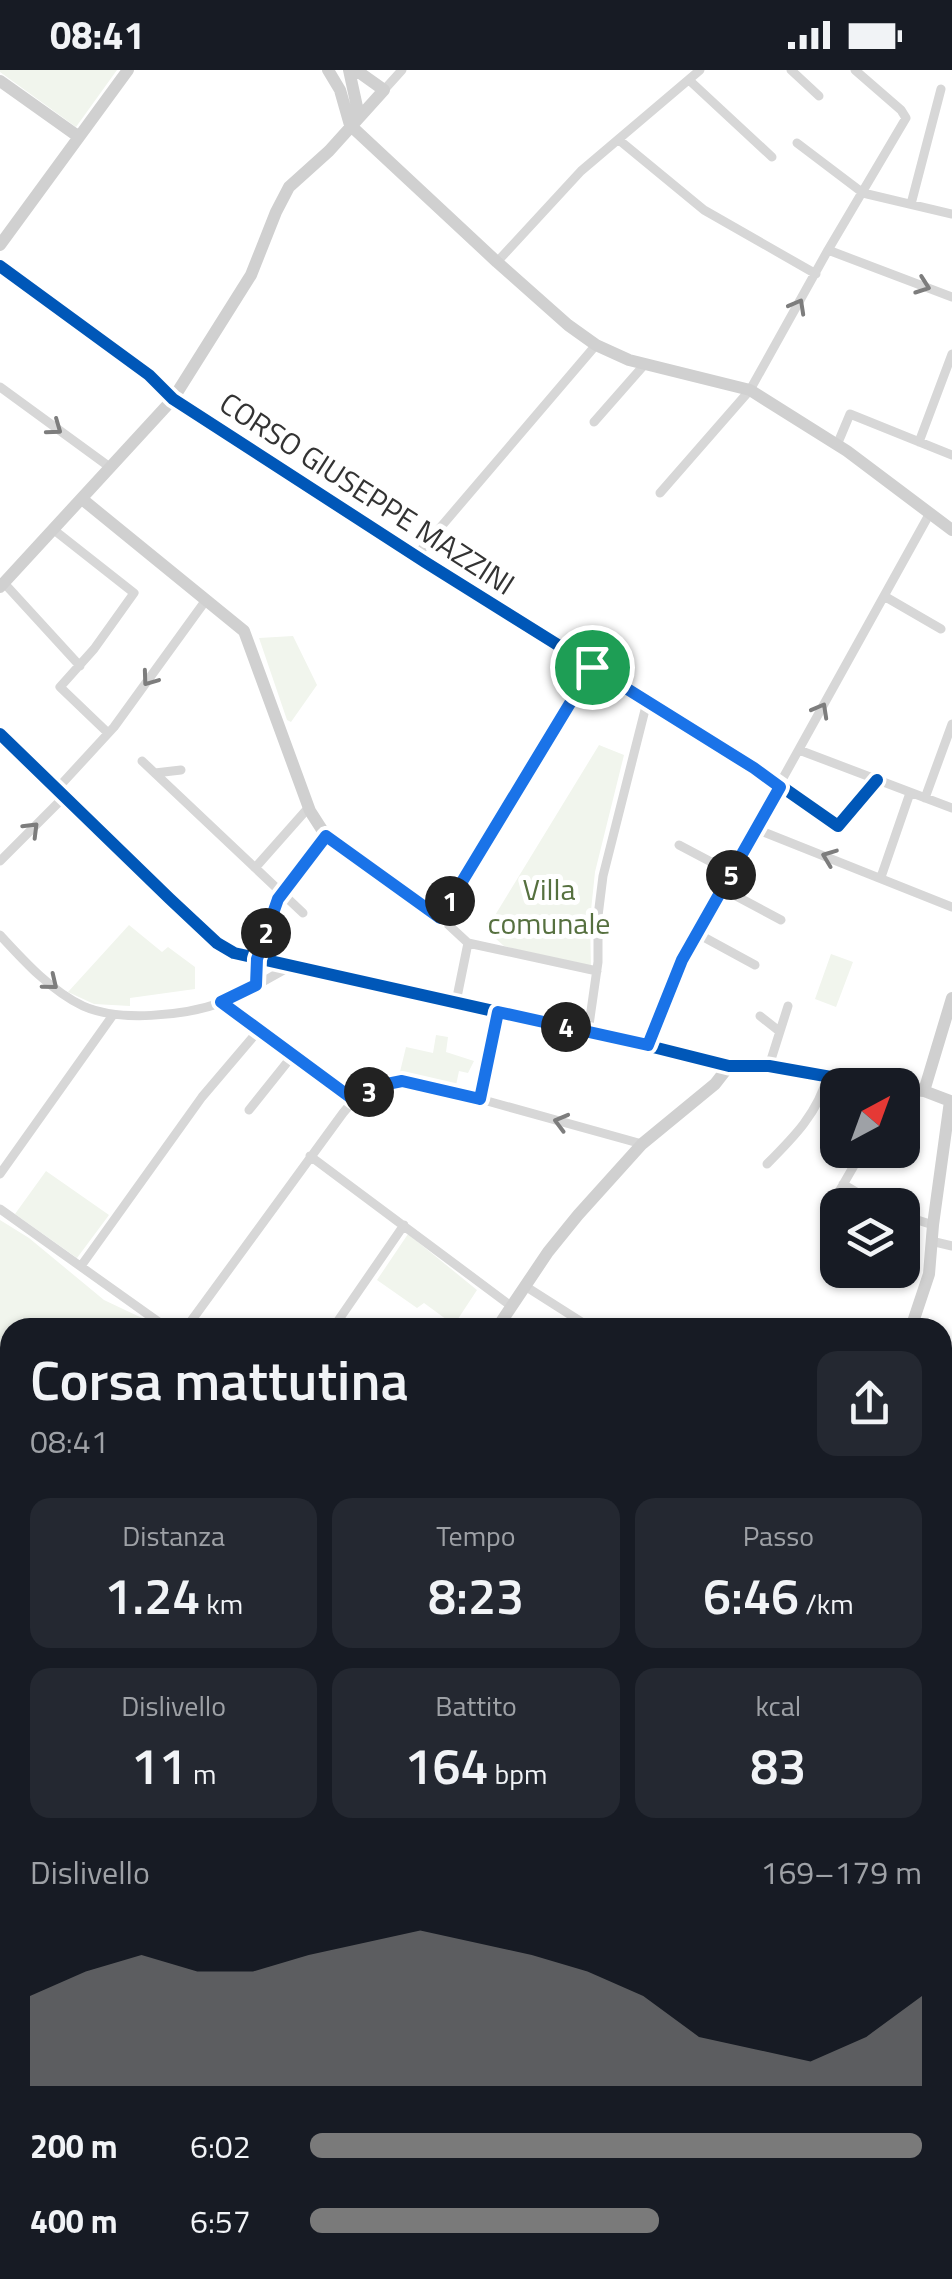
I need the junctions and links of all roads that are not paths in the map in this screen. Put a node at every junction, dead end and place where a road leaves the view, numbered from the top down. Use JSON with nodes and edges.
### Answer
{"nodes":[{"id":1,"x":128,"y":70,"type":"edge"},
{"id":2,"x":328,"y":70,"type":"edge"},
{"id":3,"x":402,"y":70,"type":"edge"},
{"id":4,"x":700,"y":70,"type":"edge"},
{"id":5,"x":791,"y":70,"type":"edge"},
{"id":6,"x":854,"y":70,"type":"edge"},
{"id":7,"x":689,"y":80,"type":"junction"},
{"id":8,"x":0,"y":81,"type":"edge"},
{"id":9,"x":351,"y":83,"type":"edge"},
{"id":10,"x":941,"y":89,"type":"dead end"},
{"id":11,"x":384,"y":90,"type":"junction"},
{"id":12,"x":819,"y":96,"type":"dead end"},
{"id":13,"x":354,"y":121,"type":"junction"},
{"id":14,"x":79,"y":136,"type":"junction"},
{"id":15,"x":619,"y":140,"type":"junction"},
{"id":16,"x":797,"y":143,"type":"dead end"},
{"id":17,"x":772,"y":158,"type":"dead end"},
{"id":18,"x":863,"y":193,"type":"junction"},
{"id":19,"x":911,"y":204,"type":"junction"},
{"id":20,"x":952,"y":214,"type":"edge"},
{"id":21,"x":0,"y":245,"type":"edge"},
{"id":22,"x":828,"y":250,"type":"junction"},
{"id":23,"x":497,"y":262,"type":"junction"},
{"id":24,"x":0,"y":266,"type":"edge"},
{"id":25,"x":816,"y":274,"type":"junction"},
{"id":26,"x":952,"y":296,"type":"edge"},
{"id":27,"x":596,"y":345,"type":"junction"},
{"id":28,"x":952,"y":354,"type":"edge"},
{"id":29,"x":645,"y":364,"type":"junction"},
{"id":30,"x":0,"y":387,"type":"edge"},
{"id":31,"x":750,"y":390,"type":"junction"},
{"id":32,"x":173,"y":399,"type":"junction"},
{"id":33,"x":594,"y":422,"type":"dead end"},
{"id":34,"x":919,"y":442,"type":"junction"},
{"id":35,"x":838,"y":445,"type":"junction"},
{"id":36,"x":952,"y":455,"type":"edge"},
{"id":37,"x":110,"y":468,"type":"junction"},
{"id":38,"x":660,"y":493,"type":"dead end"},
{"id":39,"x":82,"y":499,"type":"junction"},
{"id":40,"x":930,"y":512,"type":"junction"},
{"id":41,"x":54,"y":530,"type":"junction"},
{"id":42,"x":952,"y":530,"type":"edge"},
{"id":43,"x":416,"y":556,"type":"junction"},
{"id":44,"x":2,"y":585,"type":"edge"},
{"id":45,"x":884,"y":596,"type":"junction"},
{"id":46,"x":206,"y":600,"type":"junction"},
{"id":47,"x":941,"y":629,"type":"dead end"},
{"id":48,"x":80,"y":666,"type":"junction"},
{"id":49,"x":592,"y":667,"type":"junction"},
{"id":50,"x":647,"y":702,"type":"junction"},
{"id":51,"x":952,"y":724,"type":"edge"},
{"id":52,"x":108,"y":733,"type":"junction"},
{"id":53,"x":0,"y":734,"type":"edge"},
{"id":54,"x":798,"y":750,"type":"junction"},
{"id":55,"x":142,"y":761,"type":"dead end"},
{"id":56,"x":180,"y":770,"type":"dead end"},
{"id":57,"x":156,"y":773,"type":"junction"},
{"id":58,"x":877,"y":780,"type":"junction"},
{"id":59,"x":780,"y":787,"type":"junction"},
{"id":60,"x":910,"y":793,"type":"junction"},
{"id":61,"x":60,"y":794,"type":"junction"},
{"id":62,"x":924,"y":798,"type":"junction"},
{"id":63,"x":308,"y":807,"type":"junction"},
{"id":64,"x":952,"y":808,"type":"edge"},
{"id":65,"x":756,"y":828,"type":"junction"},
{"id":66,"x":326,"y":836,"type":"junction"},
{"id":67,"x":679,"y":845,"type":"dead end"},
{"id":68,"x":0,"y":861,"type":"edge"},
{"id":69,"x":255,"y":868,"type":"junction"},
{"id":70,"x":732,"y":873,"type":"junction"},
{"id":71,"x":881,"y":877,"type":"junction"},
{"id":72,"x":723,"y":889,"type":"junction"},
{"id":73,"x":282,"y":893,"type":"junction"},
{"id":74,"x":952,"y":907,"type":"edge"},
{"id":75,"x":303,"y":913,"type":"dead end"},
{"id":76,"x":440,"y":918,"type":"junction"},
{"id":77,"x":781,"y":920,"type":"dead end"},
{"id":78,"x":698,"y":934,"type":"junction"},
{"id":79,"x":0,"y":935,"type":"edge"},
{"id":80,"x":468,"y":943,"type":"junction"},
{"id":81,"x":257,"y":959,"type":"junction"},
{"id":82,"x":755,"y":965,"type":"dead end"},
{"id":83,"x":291,"y":967,"type":"junction"},
{"id":84,"x":597,"y":971,"type":"junction"},
{"id":85,"x":256,"y":985,"type":"junction"},
{"id":86,"x":952,"y":998,"type":"edge"},
{"id":87,"x":221,"y":1002,"type":"junction"},
{"id":88,"x":456,"y":1002,"type":"junction"},
{"id":89,"x":788,"y":1006,"type":"dead end"},
{"id":90,"x":498,"y":1012,"type":"junction"},
{"id":91,"x":113,"y":1015,"type":"junction"},
{"id":92,"x":760,"y":1016,"type":"dead end"},
{"id":93,"x":259,"y":1030,"type":"junction"},
{"id":94,"x":779,"y":1031,"type":"junction"},
{"id":95,"x":588,"y":1032,"type":"junction"},
{"id":96,"x":648,"y":1045,"type":"junction"},
{"id":97,"x":293,"y":1055,"type":"junction"},
{"id":98,"x":729,"y":1066,"type":"junction"},
{"id":99,"x":769,"y":1066,"type":"junction"},
{"id":100,"x":920,"y":1073,"type":"edge"},
{"id":101,"x":820,"y":1074,"type":"edge"},
{"id":102,"x":920,"y":1092,"type":"edge"},
{"id":103,"x":480,"y":1099,"type":"junction"},
{"id":104,"x":948,"y":1099,"type":"edge"},
{"id":105,"x":354,"y":1100,"type":"junction"},
{"id":106,"x":820,"y":1101,"type":"edge"},
{"id":107,"x":249,"y":1110,"type":"dead end"},
{"id":108,"x":642,"y":1144,"type":"junction"},
{"id":109,"x":310,"y":1156,"type":"junction"},
{"id":110,"x":767,"y":1164,"type":"dead end"},
{"id":111,"x":852,"y":1168,"type":"edge"},
{"id":112,"x":0,"y":1174,"type":"edge"},
{"id":113,"x":843,"y":1184,"type":"junction"},
{"id":114,"x":841,"y":1188,"type":"edge"},
{"id":115,"x":850,"y":1188,"type":"edge"},
{"id":116,"x":945,"y":1191,"type":"edge"},
{"id":117,"x":0,"y":1209,"type":"edge"},
{"id":118,"x":920,"y":1221,"type":"edge"},
{"id":119,"x":404,"y":1225,"type":"junction"},
{"id":120,"x":933,"y":1225,"type":"junction"},
{"id":121,"x":931,"y":1241,"type":"junction"},
{"id":122,"x":952,"y":1246,"type":"edge"},
{"id":123,"x":81,"y":1266,"type":"junction"},
{"id":124,"x":524,"y":1286,"type":"junction"},
{"id":125,"x":511,"y":1306,"type":"junction"},
{"id":126,"x":153,"y":1318,"type":"edge"},
{"id":127,"x":194,"y":1318,"type":"edge"},
{"id":128,"x":340,"y":1318,"type":"edge"},
{"id":129,"x":503,"y":1318,"type":"edge"},
{"id":130,"x":575,"y":1318,"type":"edge"},
{"id":131,"x":914,"y":1318,"type":"edge"}],
"edges":[{"from":1,"to":14,"type":"street"},
{"from":2,"to":9,"type":"street"},
{"from":3,"to":11,"type":"street"},
{"from":4,"to":7,"type":"street"},
{"from":5,"to":12,"type":"street"},
{"from":6,"to":18,"type":"street"},
{"from":7,"to":15,"type":"street"},
{"from":7,"to":17,"type":"street"},
{"from":8,"to":14,"type":"street"},
{"from":9,"to":11,"type":"street"},
{"from":9,"to":11,"type":"street"},
{"from":9,"to":13,"type":"street"},
{"from":10,"to":19,"type":"street"},
{"from":11,"to":13,"type":"street"},
{"from":13,"to":23,"type":"street"},
{"from":13,"to":32,"type":"street"},
{"from":14,"to":21,"type":"street"},
{"from":15,"to":23,"type":"street"},
{"from":15,"to":25,"type":"street"},
{"from":16,"to":18,"type":"street"},
{"from":18,"to":19,"type":"street"},
{"from":18,"to":22,"type":"street"},
{"from":19,"to":20,"type":"street"},
{"from":22,"to":25,"type":"street"},
{"from":22,"to":26,"type":"street","one_way":true},
{"from":23,"to":27,"type":"street"},
{"from":24,"to":32,"type":"street","name":"CORSO GIUSEPPE MAZZINI"},
{"from":31,"to":25,"type":"street","one_way":true},
{"from":27,"to":29,"type":"street"},
{"from":27,"to":43,"type":"street"},
{"from":28,"to":34,"type":"street"},
{"from":29,"to":31,"type":"street"},
{"from":29,"to":33,"type":"street"},
{"from":30,"to":37,"type":"street","one_way":true},
{"from":31,"to":35,"type":"street"},
{"from":31,"to":38,"type":"street"},
{"from":32,"to":37,"type":"street"},
{"from":32,"to":43,"type":"street","name":"CORSO GIUSEPPE MAZZINI"},
{"from":34,"to":35,"type":"street"},
{"from":34,"to":36,"type":"street"},
{"from":35,"to":40,"type":"street"},
{"from":37,"to":39,"type":"street"},
{"from":39,"to":41,"type":"street"},
{"from":39,"to":46,"type":"street"},
{"from":40,"to":42,"type":"street"},
{"from":40,"to":45,"type":"street"},
{"from":41,"to":44,"type":"street"},
{"from":41,"to":48,"type":"street"},
{"from":43,"to":49,"type":"street","name":"CORSO GIUSEPPE MAZZINI"},
{"from":44,"to":48,"type":"street"},
{"from":45,"to":47,"type":"street"},
{"from":54,"to":45,"type":"street","one_way":true},
{"from":46,"to":52,"type":"street","one_way":true},
{"from":46,"to":63,"type":"street"},
{"from":48,"to":52,"type":"street"},
{"from":49,"to":50,"type":"street","name":"CORSO GIUSEPPE MAZZINI"},
{"from":49,"to":76,"type":"street"},
{"from":50,"to":59,"type":"street","name":"CORSO GIUSEPPE MAZZINI"},
{"from":50,"to":84,"type":"street"},
{"from":51,"to":62,"type":"street"},
{"from":52,"to":61,"type":"street"},
{"from":53,"to":61,"type":"street"},
{"from":54,"to":58,"type":"street"},
{"from":54,"to":59,"type":"street"},
{"from":55,"to":57,"type":"street"},
{"from":56,"to":57,"type":"street"},
{"from":57,"to":69,"type":"street"},
{"from":58,"to":59,"type":"street","name":"CORSO GIUSEPPE MAZZINI"},
{"from":58,"to":60,"type":"street"},
{"from":59,"to":65,"type":"street"},
{"from":60,"to":62,"type":"street"},
{"from":60,"to":71,"type":"street"},
{"from":68,"to":61,"type":"street","one_way":true},
{"from":61,"to":81,"type":"street"},
{"from":62,"to":64,"type":"street"},
{"from":63,"to":66,"type":"street"},
{"from":63,"to":69,"type":"street"},
{"from":65,"to":70,"type":"street"},
{"from":71,"to":65,"type":"street","one_way":true},
{"from":66,"to":73,"type":"street"},
{"from":66,"to":76,"type":"street"},
{"from":67,"to":70,"type":"street"},
{"from":69,"to":73,"type":"street"},
{"from":70,"to":72,"type":"street"},
{"from":71,"to":74,"type":"street"},
{"from":72,"to":77,"type":"street"},
{"from":72,"to":78,"type":"street"},
{"from":73,"to":75,"type":"street"},
{"from":73,"to":81,"type":"street"},
{"from":76,"to":80,"type":"street"},
{"from":78,"to":82,"type":"street"},
{"from":78,"to":96,"type":"street"},
{"from":79,"to":91,"type":"street","one_way":true},
{"from":80,"to":84,"type":"street"},
{"from":80,"to":88,"type":"street"},
{"from":81,"to":83,"type":"street"},
{"from":81,"to":85,"type":"street"},
{"from":83,"to":85,"type":"street"},
{"from":83,"to":88,"type":"street"},
{"from":84,"to":95,"type":"street"},
{"from":85,"to":87,"type":"street"},
{"from":86,"to":100,"type":"street"},
{"from":87,"to":91,"type":"street"},
{"from":87,"to":93,"type":"street"},
{"from":88,"to":90,"type":"street"},
{"from":89,"to":94,"type":"street"},
{"from":90,"to":95,"type":"street"},
{"from":90,"to":103,"type":"street"},
{"from":91,"to":112,"type":"street"},
{"from":92,"to":94,"type":"street"},
{"from":93,"to":97,"type":"street"},
{"from":93,"to":123,"type":"street"},
{"from":94,"to":99,"type":"street"},
{"from":95,"to":96,"type":"street"},
{"from":96,"to":98,"type":"street"},
{"from":97,"to":105,"type":"street"},
{"from":97,"to":107,"type":"street"},
{"from":98,"to":99,"type":"street"},
{"from":98,"to":108,"type":"street"},
{"from":99,"to":101,"type":"street"},
{"from":102,"to":104,"type":"street"},
{"from":103,"to":105,"type":"street"},
{"from":108,"to":103,"type":"street","one_way":true},
{"from":104,"to":116,"type":"street"},
{"from":105,"to":109,"type":"street"},
{"from":106,"to":110,"type":"street"},
{"from":108,"to":124,"type":"street"},
{"from":109,"to":119,"type":"street"},
{"from":109,"to":127,"type":"street"},
{"from":111,"to":113,"type":"street"},
{"from":113,"to":114,"type":"street"},
{"from":113,"to":115,"type":"street"},
{"from":116,"to":120,"type":"street"},
{"from":117,"to":123,"type":"street"},
{"from":118,"to":120,"type":"street"},
{"from":119,"to":125,"type":"street"},
{"from":119,"to":128,"type":"street"},
{"from":120,"to":121,"type":"street"},
{"from":121,"to":122,"type":"street"},
{"from":121,"to":131,"type":"street"},
{"from":123,"to":126,"type":"street"},
{"from":124,"to":125,"type":"street"},
{"from":124,"to":130,"type":"street"},
{"from":125,"to":129,"type":"street"}]}
